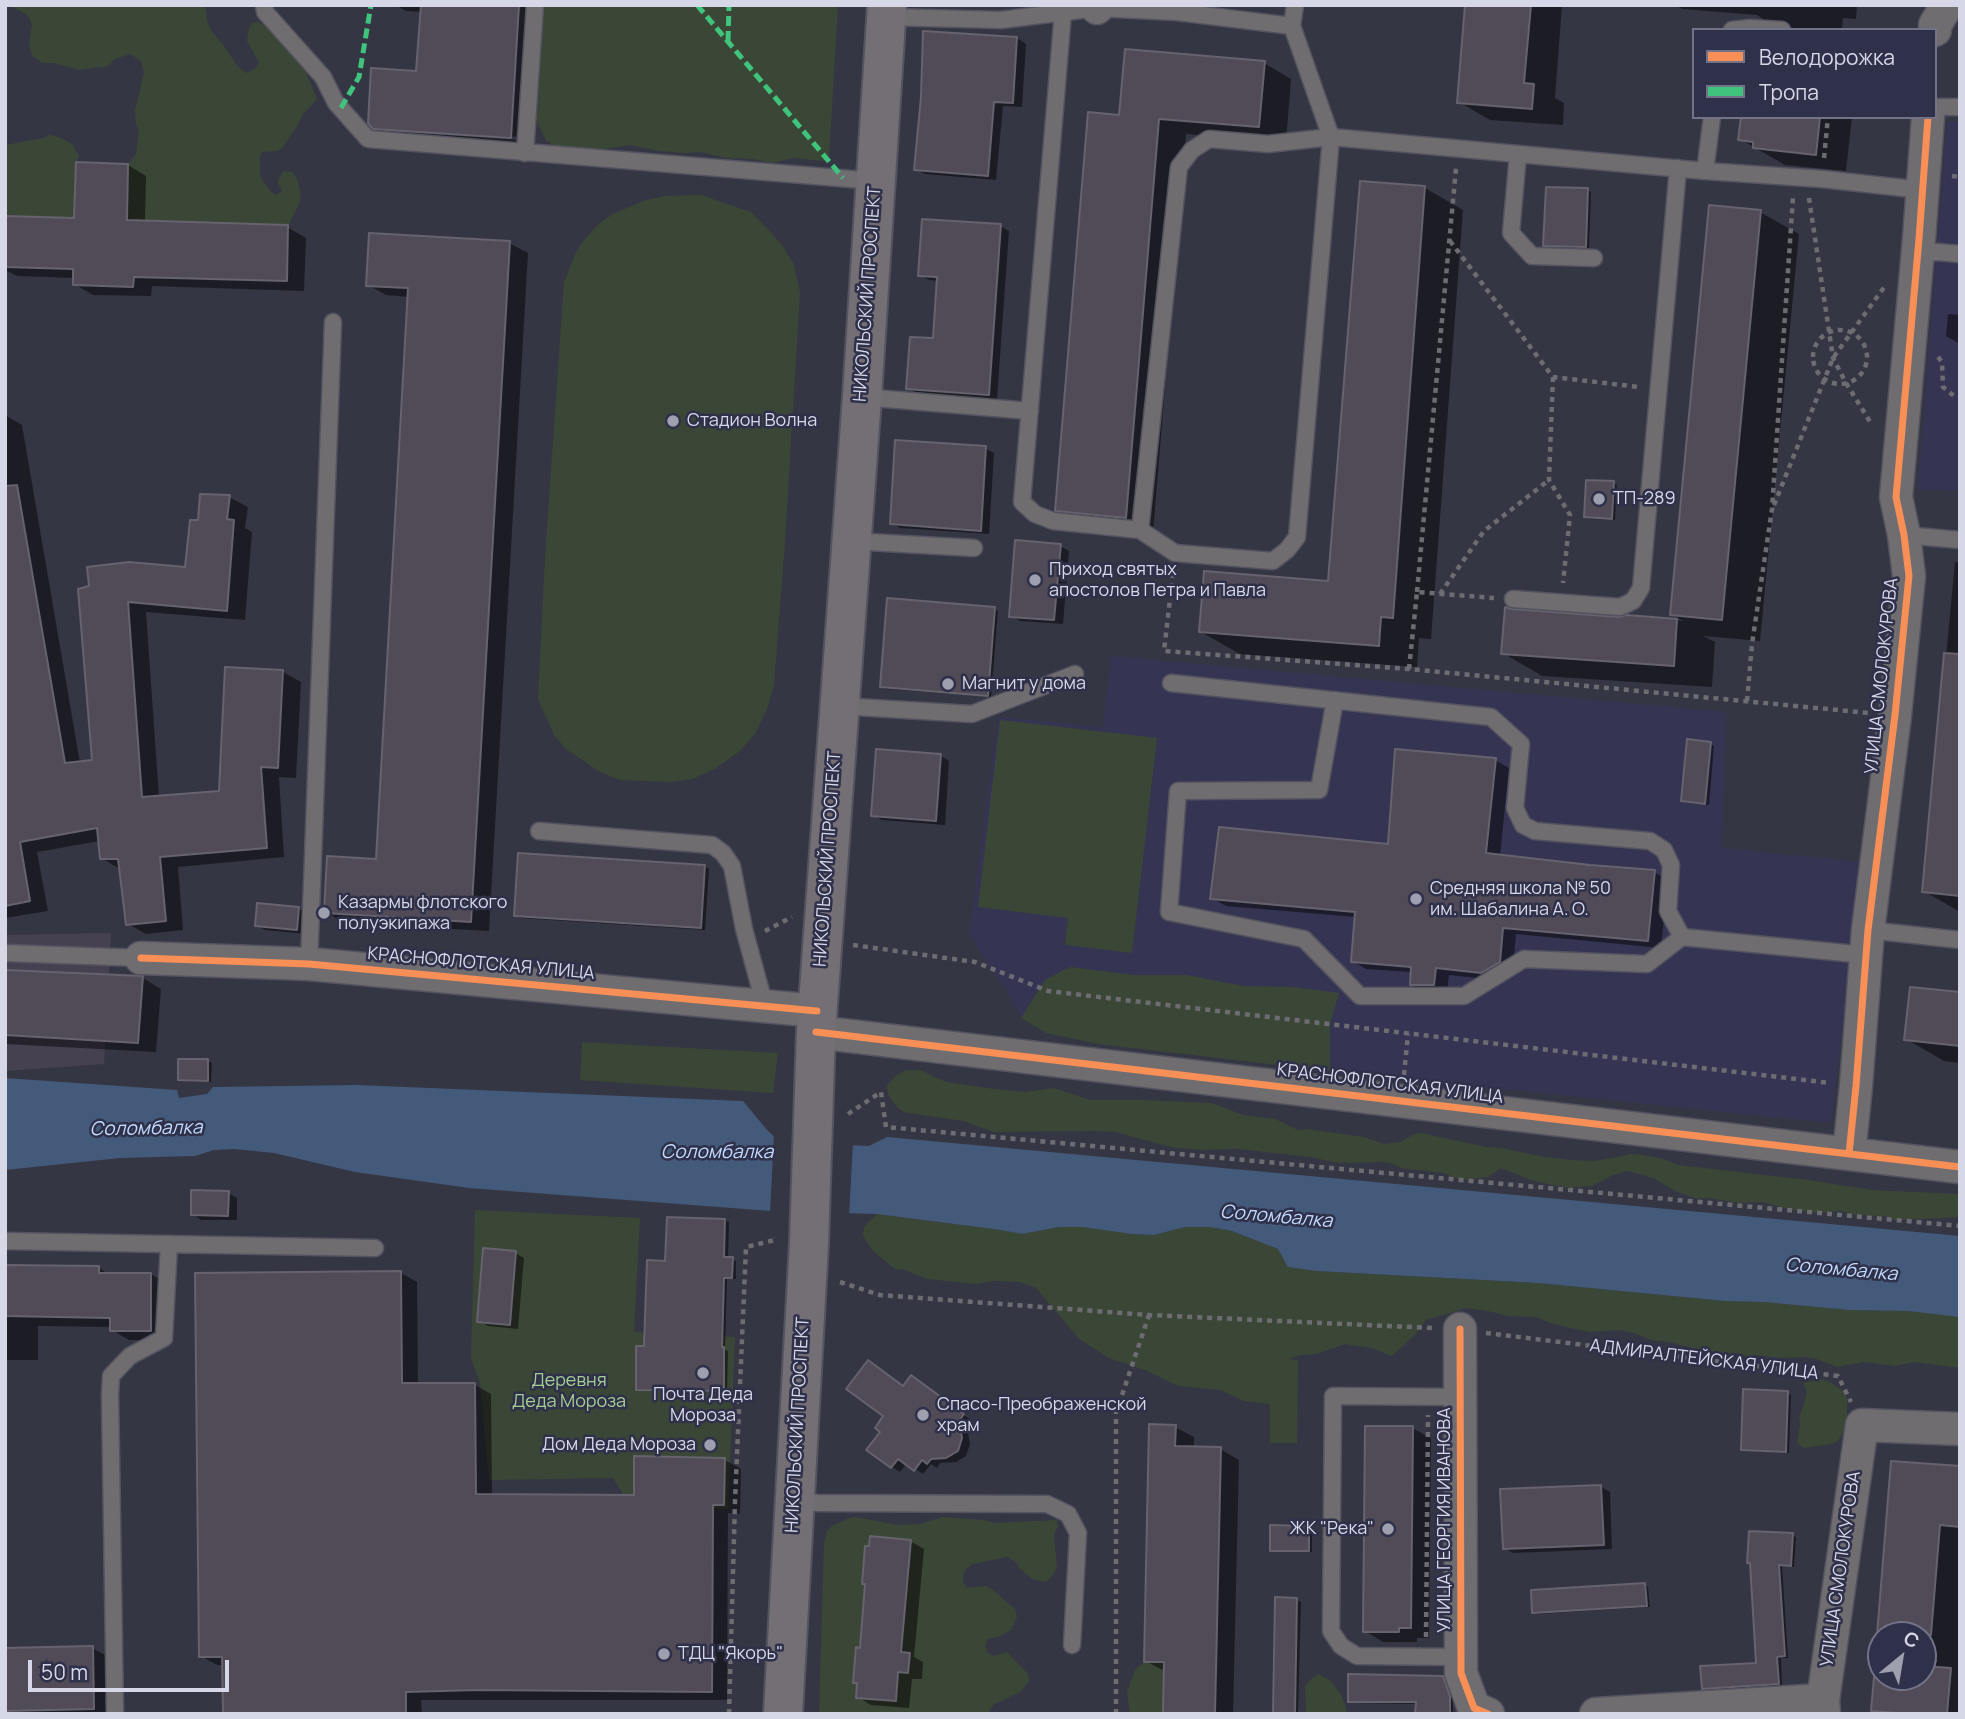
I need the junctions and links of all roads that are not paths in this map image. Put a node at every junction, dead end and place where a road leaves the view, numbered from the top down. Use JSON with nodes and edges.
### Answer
{"nodes":[{"id":1,"x":264,"y":5,"type":"edge"},
{"id":2,"x":535,"y":5,"type":"edge"},
{"id":3,"x":1295,"y":5,"type":"edge"},
{"id":4,"x":1947,"y":5,"type":"edge"},
{"id":5,"x":1097,"y":7,"type":"edge"},
{"id":6,"x":1177,"y":8,"type":"edge"},
{"id":7,"x":887,"y":11,"type":"edge"},
{"id":8,"x":1063,"y":12,"type":"junction"},
{"id":9,"x":1292,"y":26,"type":"junction"},
{"id":10,"x":1935,"y":28,"type":"edge"},
{"id":11,"x":1937,"y":107,"type":"edge"},
{"id":12,"x":1960,"y":107,"type":"edge"},
{"id":13,"x":1712,"y":119,"type":"edge"},
{"id":14,"x":1928,"y":119,"type":"edge"},
{"id":15,"x":1331,"y":137,"type":"junction"},
{"id":16,"x":526,"y":153,"type":"junction"},
{"id":17,"x":1518,"y":154,"type":"junction"},
{"id":18,"x":1678,"y":168,"type":"junction"},
{"id":19,"x":1705,"y":171,"type":"junction"},
{"id":20,"x":875,"y":181,"type":"junction"},
{"id":21,"x":1922,"y":190,"type":"junction"},
{"id":22,"x":1918,"y":254,"type":"junction"},
{"id":23,"x":1960,"y":254,"type":"edge"},
{"id":24,"x":1594,"y":258,"type":"dead end"},
{"id":25,"x":332,"y":322,"type":"dead end"},
{"id":26,"x":862,"y":397,"type":"junction"},
{"id":27,"x":1030,"y":411,"type":"junction"},
{"id":28,"x":1140,"y":530,"type":"junction"},
{"id":29,"x":1904,"y":535,"type":"junction"},
{"id":30,"x":1960,"y":540,"type":"edge"},
{"id":31,"x":851,"y":541,"type":"junction"},
{"id":32,"x":974,"y":548,"type":"dead end"},
{"id":33,"x":1513,"y":599,"type":"road end"},
{"id":34,"x":1075,"y":674,"type":"dead end"},
{"id":35,"x":1171,"y":683,"type":"dead end"},
{"id":36,"x":1335,"y":700,"type":"junction"},
{"id":37,"x":839,"y":706,"type":"junction"},
{"id":38,"x":539,"y":831,"type":"dead end"},
{"id":39,"x":1682,"y":937,"type":"junction"},
{"id":40,"x":1960,"y":940,"type":"edge"},
{"id":41,"x":1867,"y":942,"type":"junction"},
{"id":42,"x":5,"y":953,"type":"edge"},
{"id":43,"x":141,"y":958,"type":"joint"},
{"id":44,"x":309,"y":964,"type":"junction"},
{"id":45,"x":765,"y":1006,"type":"junction"},
{"id":46,"x":817,"y":1022,"type":"junction"},
{"id":47,"x":1849,"y":1154,"type":"junction"},
{"id":48,"x":1960,"y":1167,"type":"edge"},
{"id":49,"x":5,"y":1241,"type":"edge"},
{"id":50,"x":169,"y":1244,"type":"junction"},
{"id":51,"x":375,"y":1248,"type":"dead end"},
{"id":52,"x":1460,"y":1329,"type":"road end"},
{"id":53,"x":1460,"y":1397,"type":"junction"},
{"id":54,"x":1960,"y":1429,"type":"edge"},
{"id":55,"x":794,"y":1500,"type":"junction"},
{"id":56,"x":1072,"y":1646,"type":"dead end"},
{"id":57,"x":1461,"y":1657,"type":"junction"},
{"id":58,"x":1823,"y":1707,"type":"edge"},
{"id":59,"x":1481,"y":1711,"type":"edge"},
{"id":60,"x":115,"y":1714,"type":"edge"},
{"id":61,"x":783,"y":1714,"type":"edge"},
{"id":62,"x":1596,"y":1714,"type":"edge"}],
"edges":[{"from":1,"to":16,"type":"lane"},
{"from":2,"to":16,"type":"lane"},
{"from":3,"to":9,"type":"lane"},
{"from":4,"to":10,"type":"street"},
{"from":5,"to":6,"type":"lane"},
{"from":5,"to":8,"type":"lane"},
{"from":6,"to":9,"type":"lane"},
{"from":7,"to":8,"type":"lane"},
{"from":7,"to":20,"type":"main road","name":"НИКОЛЬСКИЙ ПРОСПЕКТ"},
{"from":8,"to":27,"type":"lane"},
{"from":9,"to":15,"type":"lane"},
{"from":11,"to":12,"type":"lane"},
{"from":13,"to":19,"type":"lane"},
{"from":14,"to":21,"type":"street","name":"УЛИЦА СМОЛОКУРОВА"},
{"from":15,"to":17,"type":"lane"},
{"from":15,"to":28,"type":"lane"},
{"from":15,"to":28,"type":"lane"},
{"from":16,"to":20,"type":"lane"},
{"from":17,"to":18,"type":"lane"},
{"from":17,"to":24,"type":"lane"},
{"from":18,"to":19,"type":"lane"},
{"from":18,"to":33,"type":"lane"},
{"from":19,"to":21,"type":"lane"},
{"from":20,"to":26,"type":"main road","name":"НИКОЛЬСКИЙ ПРОСПЕКТ"},
{"from":21,"to":22,"type":"street","name":"УЛИЦА СМОЛОКУРОВА"},
{"from":22,"to":23,"type":"lane"},
{"from":22,"to":29,"type":"street","name":"УЛИЦА СМОЛОКУРОВА"},
{"from":25,"to":44,"type":"lane"},
{"from":26,"to":27,"type":"lane"},
{"from":26,"to":31,"type":"main road","name":"НИКОЛЬСКИЙ ПРОСПЕКТ"},
{"from":27,"to":28,"type":"lane"},
{"from":29,"to":30,"type":"lane"},
{"from":29,"to":41,"type":"street","name":"УЛИЦА СМОЛОКУРОВА"},
{"from":31,"to":32,"type":"lane"},
{"from":31,"to":37,"type":"main road","name":"НИКОЛЬСКИЙ ПРОСПЕКТ"},
{"from":34,"to":37,"type":"lane"},
{"from":35,"to":36,"type":"lane"},
{"from":36,"to":39,"type":"lane"},
{"from":36,"to":39,"type":"lane"},
{"from":37,"to":46,"type":"main road","name":"НИКОЛЬСКИЙ ПРОСПЕКТ"},
{"from":38,"to":45,"type":"lane"},
{"from":39,"to":41,"type":"lane"},
{"from":40,"to":41,"type":"lane"},
{"from":41,"to":47,"type":"street","name":"УЛИЦА СМОЛОКУРОВА"},
{"from":42,"to":43,"type":"lane"},
{"from":43,"to":44,"type":"street","name":"КРАСНОФЛОТСКАЯ УЛИЦА"},
{"from":44,"to":45,"type":"street","name":"КРАСНОФЛОТСКАЯ УЛИЦА"},
{"from":45,"to":46,"type":"street","name":"КРАСНОФЛОТСКАЯ УЛИЦА"},
{"from":46,"to":47,"type":"street","name":"КРАСНОФЛОТСКАЯ УЛИЦА"},
{"from":46,"to":55,"type":"main road","name":"НИКОЛЬСКИЙ ПРОСПЕКТ"},
{"from":47,"to":48,"type":"street","name":"КРАСНОФЛОТСКАЯ УЛИЦА"},
{"from":49,"to":50,"type":"lane"},
{"from":50,"to":51,"type":"lane"},
{"from":50,"to":60,"type":"lane"},
{"from":52,"to":53,"type":"street","name":"УЛИЦА ГЕОРГИЯ ИВАНОВА"},
{"from":53,"to":57,"type":"street","name":"УЛИЦА ГЕОРГИЯ ИВАНОВА"},
{"from":53,"to":57,"type":"lane"},
{"from":54,"to":58,"type":"street","name":"УЛИЦА СМОЛОКУРОВА"},
{"from":55,"to":56,"type":"lane"},
{"from":55,"to":61,"type":"main road","name":"НИКОЛЬСКИЙ ПРОСПЕКТ"},
{"from":57,"to":59,"type":"street","name":"УЛИЦА ГЕОРГИЯ ИВАНОВА"},
{"from":58,"to":62,"type":"street"}]}
